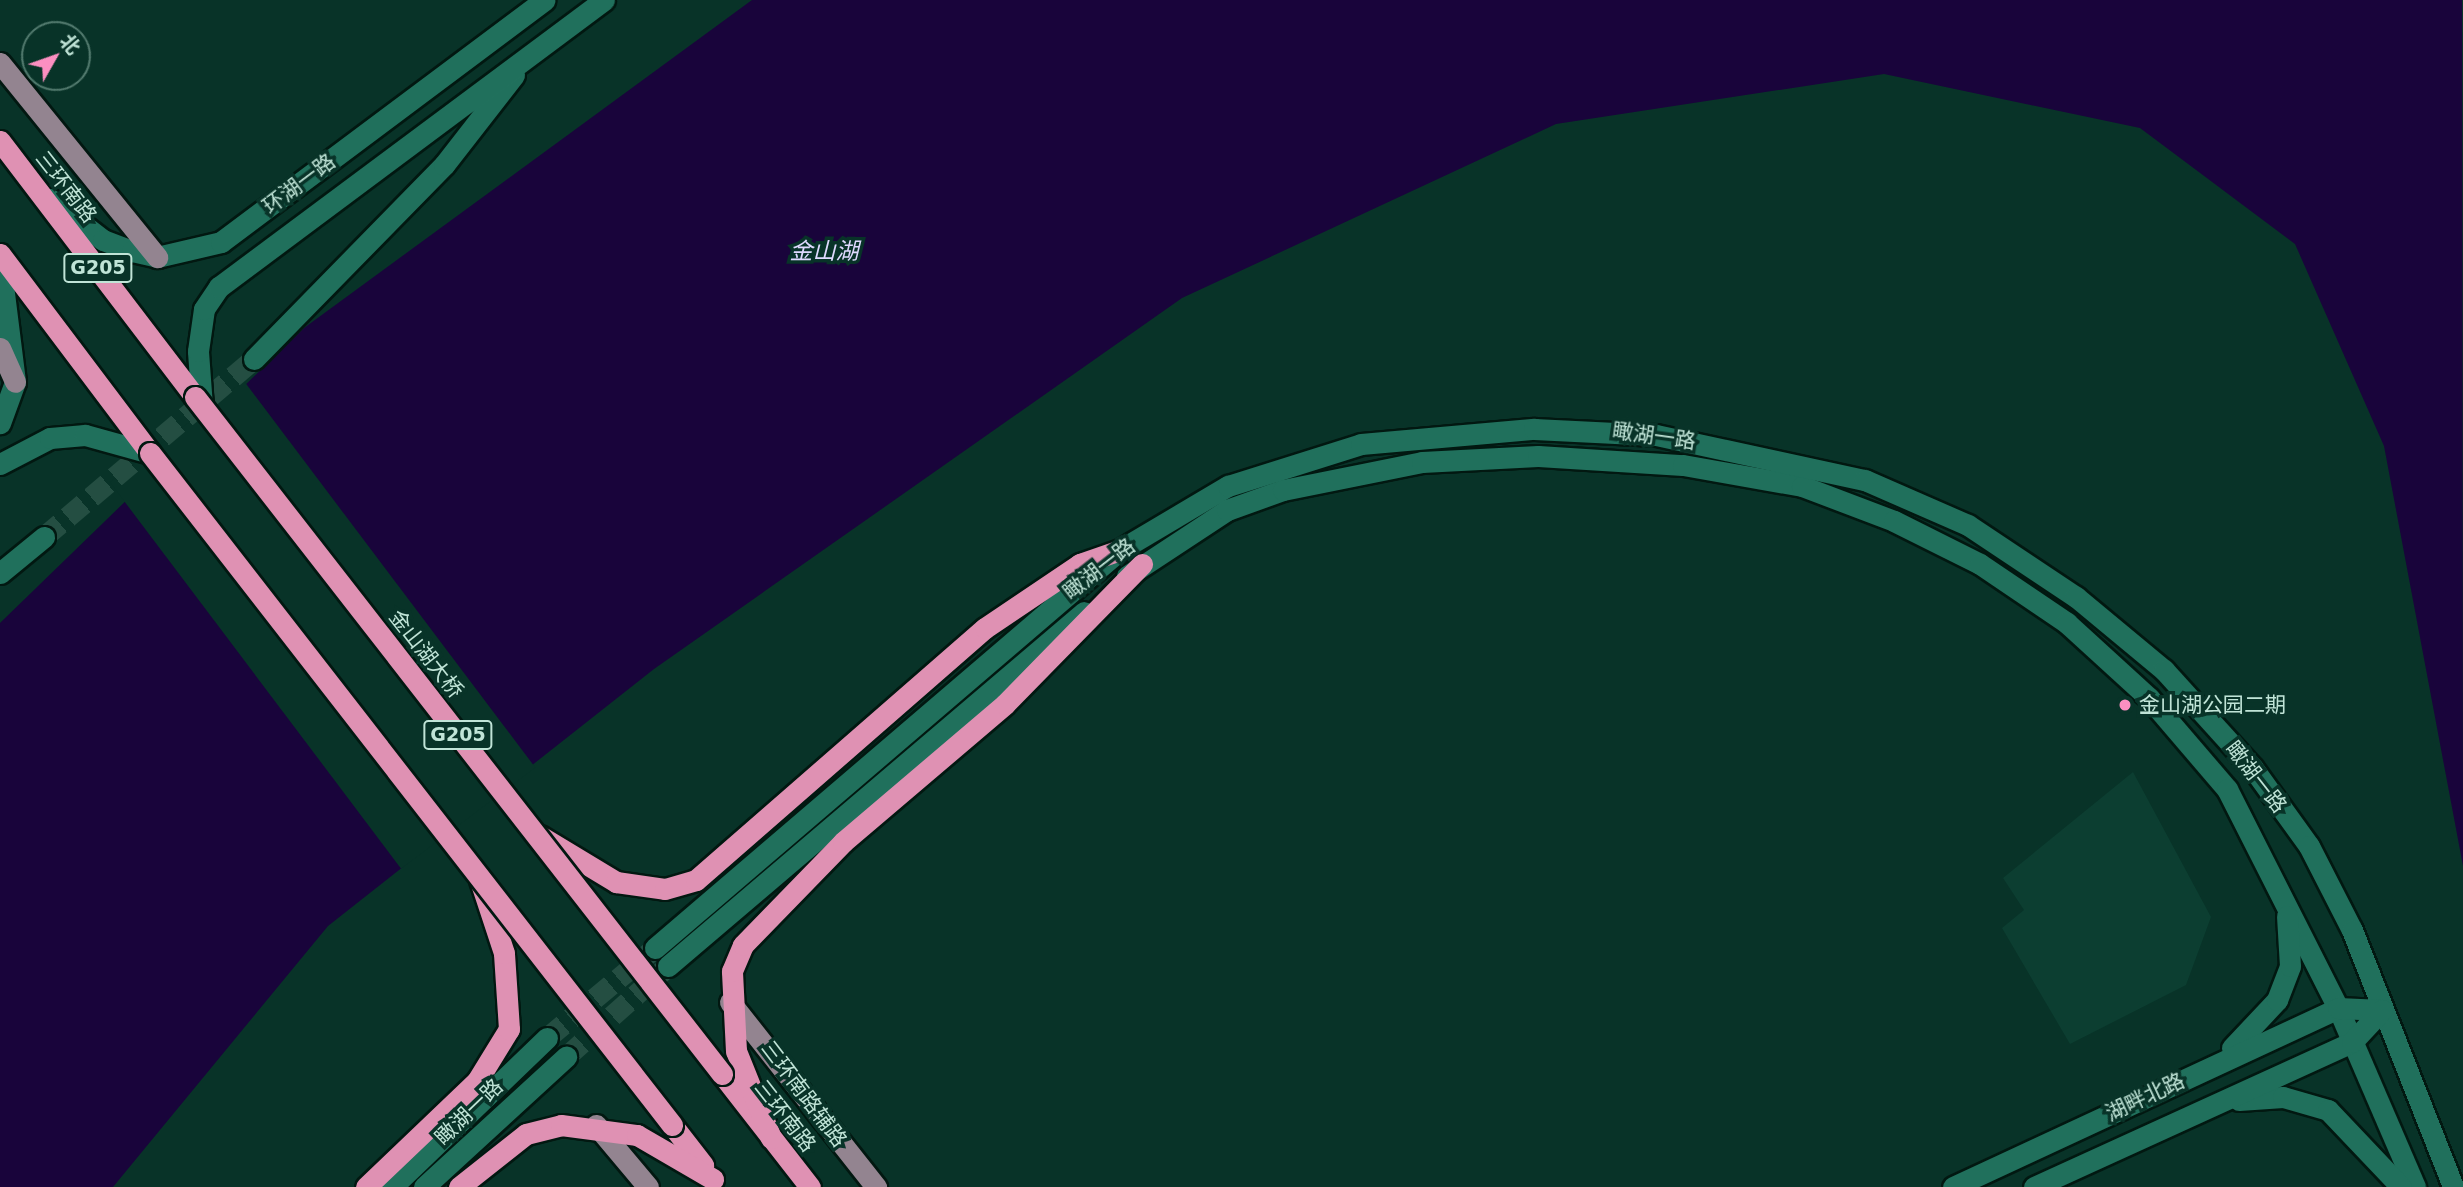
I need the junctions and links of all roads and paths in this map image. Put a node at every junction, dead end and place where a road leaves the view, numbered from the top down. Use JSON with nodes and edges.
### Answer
{"nodes":[{"id":1,"x":544,"y":0,"type":"edge"},
{"id":2,"x":604,"y":0,"type":"edge"},
{"id":3,"x":531,"y":52,"type":"junction"},
{"id":4,"x":0,"y":63,"type":"edge"},
{"id":5,"x":0,"y":141,"type":"edge"},
{"id":6,"x":35,"y":187,"type":"junction"},
{"id":7,"x":0,"y":254,"type":"edge"},
{"id":8,"x":157,"y":257,"type":"junction"},
{"id":9,"x":0,"y":261,"type":"edge"},
{"id":10,"x":0,"y":348,"type":"edge"},
{"id":11,"x":254,"y":359,"type":"tunnel mouth"},
{"id":12,"x":15,"y":383,"type":"junction"},
{"id":13,"x":198,"y":401,"type":"junction"},
{"id":14,"x":0,"y":423,"type":"edge"},
{"id":15,"x":150,"y":453,"type":"junction"},
{"id":16,"x":0,"y":464,"type":"edge"},
{"id":17,"x":44,"y":537,"type":"tunnel mouth"},
{"id":18,"x":1120,"y":551,"type":"junction"},
{"id":19,"x":1142,"y":564,"type":"junction"},
{"id":20,"x":0,"y":573,"type":"edge"},
{"id":21,"x":534,"y":832,"type":"junction"},
{"id":22,"x":480,"y":878,"type":"junction"},
{"id":23,"x":2284,"y":897,"type":"junction"},
{"id":24,"x":655,"y":948,"type":"tunnel mouth"},
{"id":25,"x":668,"y":966,"type":"tunnel mouth"},
{"id":26,"x":730,"y":1002,"type":"junction"},
{"id":27,"x":2338,"y":1007,"type":"junction"},
{"id":28,"x":2382,"y":1010,"type":"junction"},
{"id":29,"x":547,"y":1038,"type":"tunnel mouth"},
{"id":30,"x":2353,"y":1042,"type":"junction"},
{"id":31,"x":566,"y":1057,"type":"tunnel mouth"},
{"id":32,"x":2204,"y":1069,"type":"junction"},
{"id":33,"x":722,"y":1074,"type":"joint"},
{"id":34,"x":2223,"y":1101,"type":"junction"},
{"id":35,"x":596,"y":1125,"type":"junction"},
{"id":36,"x":771,"y":1138,"type":"junction"},
{"id":37,"x":716,"y":1183,"type":"edge"},
{"id":38,"x":366,"y":1187,"type":"edge"},
{"id":39,"x":392,"y":1187,"type":"edge"},
{"id":40,"x":424,"y":1187,"type":"edge"},
{"id":41,"x":459,"y":1187,"type":"edge"},
{"id":42,"x":648,"y":1187,"type":"edge"},
{"id":43,"x":810,"y":1187,"type":"edge"},
{"id":44,"x":876,"y":1187,"type":"edge"},
{"id":45,"x":1953,"y":1187,"type":"edge"},
{"id":46,"x":2034,"y":1187,"type":"edge"},
{"id":47,"x":2401,"y":1187,"type":"edge"},
{"id":48,"x":2414,"y":1187,"type":"edge"},
{"id":49,"x":2453,"y":1187,"type":"edge"}],
"edges":[{"from":1,"to":8,"type":"street","name":"环湖一路"},
{"from":2,"to":3,"type":"street","name":"环湖一路"},
{"from":3,"to":11,"type":"street"},
{"from":3,"to":13,"type":"street","name":"环湖一路"},
{"from":4,"to":8,"type":"main road"},
{"from":5,"to":6,"type":"highway","name":"三环南路","number":"G205"},
{"from":6,"to":8,"type":"street","name":"环湖一路"},
{"from":6,"to":13,"type":"highway","name":"三环南路","number":"G205"},
{"from":7,"to":15,"type":"highway"},
{"from":9,"to":12,"type":"street"},
{"from":10,"to":12,"type":"main road"},
{"from":12,"to":14,"type":"street"},
{"from":13,"to":21,"type":"highway","name":"金山湖大桥","number":"G205","bridge":true},
{"from":15,"to":16,"type":"street"},
{"from":15,"to":22,"type":"highway","bridge":true},
{"from":17,"to":20,"type":"street"},
{"from":18,"to":21,"type":"highway"},
{"from":18,"to":24,"type":"street","name":"瞰湖一路"},
{"from":18,"to":28,"type":"street","name":"瞰湖一路"},
{"from":19,"to":23,"type":"street","name":"瞰湖一路"},
{"from":19,"to":25,"type":"street","name":"瞰湖一路"},
{"from":19,"to":26,"type":"highway"},
{"from":21,"to":33,"type":"highway","name":"金山湖大桥","number":"G205","bridge":true},
{"from":22,"to":37,"type":"highway","bridge":true},
{"from":22,"to":38,"type":"highway"},
{"from":23,"to":27,"type":"street","name":"瞰湖一路"},
{"from":23,"to":32,"type":"street"},
{"from":26,"to":36,"type":"highway"},
{"from":26,"to":44,"type":"main road","name":"三环南路辅路"},
{"from":27,"to":28,"type":"street"},
{"from":27,"to":30,"type":"street","name":"瞰湖一路"},
{"from":27,"to":32,"type":"street","name":"湖畔北路"},
{"from":28,"to":30,"type":"street","name":"湖畔北路"},
{"from":28,"to":49,"type":"street","name":"瞰湖一路"},
{"from":29,"to":39,"type":"street","name":"瞰湖一路"},
{"from":30,"to":34,"type":"street","name":"湖畔北路"},
{"from":30,"to":48,"type":"street","name":"瞰湖一路"},
{"from":31,"to":40,"type":"street","name":"瞰湖一路"},
{"from":32,"to":45,"type":"street","name":"湖畔北路"},
{"from":33,"to":36,"type":"highway","name":"三环南路","number":"G205"},
{"from":34,"to":46,"type":"street","name":"湖畔北路"},
{"from":34,"to":47,"type":"street"},
{"from":35,"to":37,"type":"highway"},
{"from":35,"to":41,"type":"highway"},
{"from":35,"to":42,"type":"main road"},
{"from":36,"to":43,"type":"highway","name":"三环南路","number":"G205"}]}
